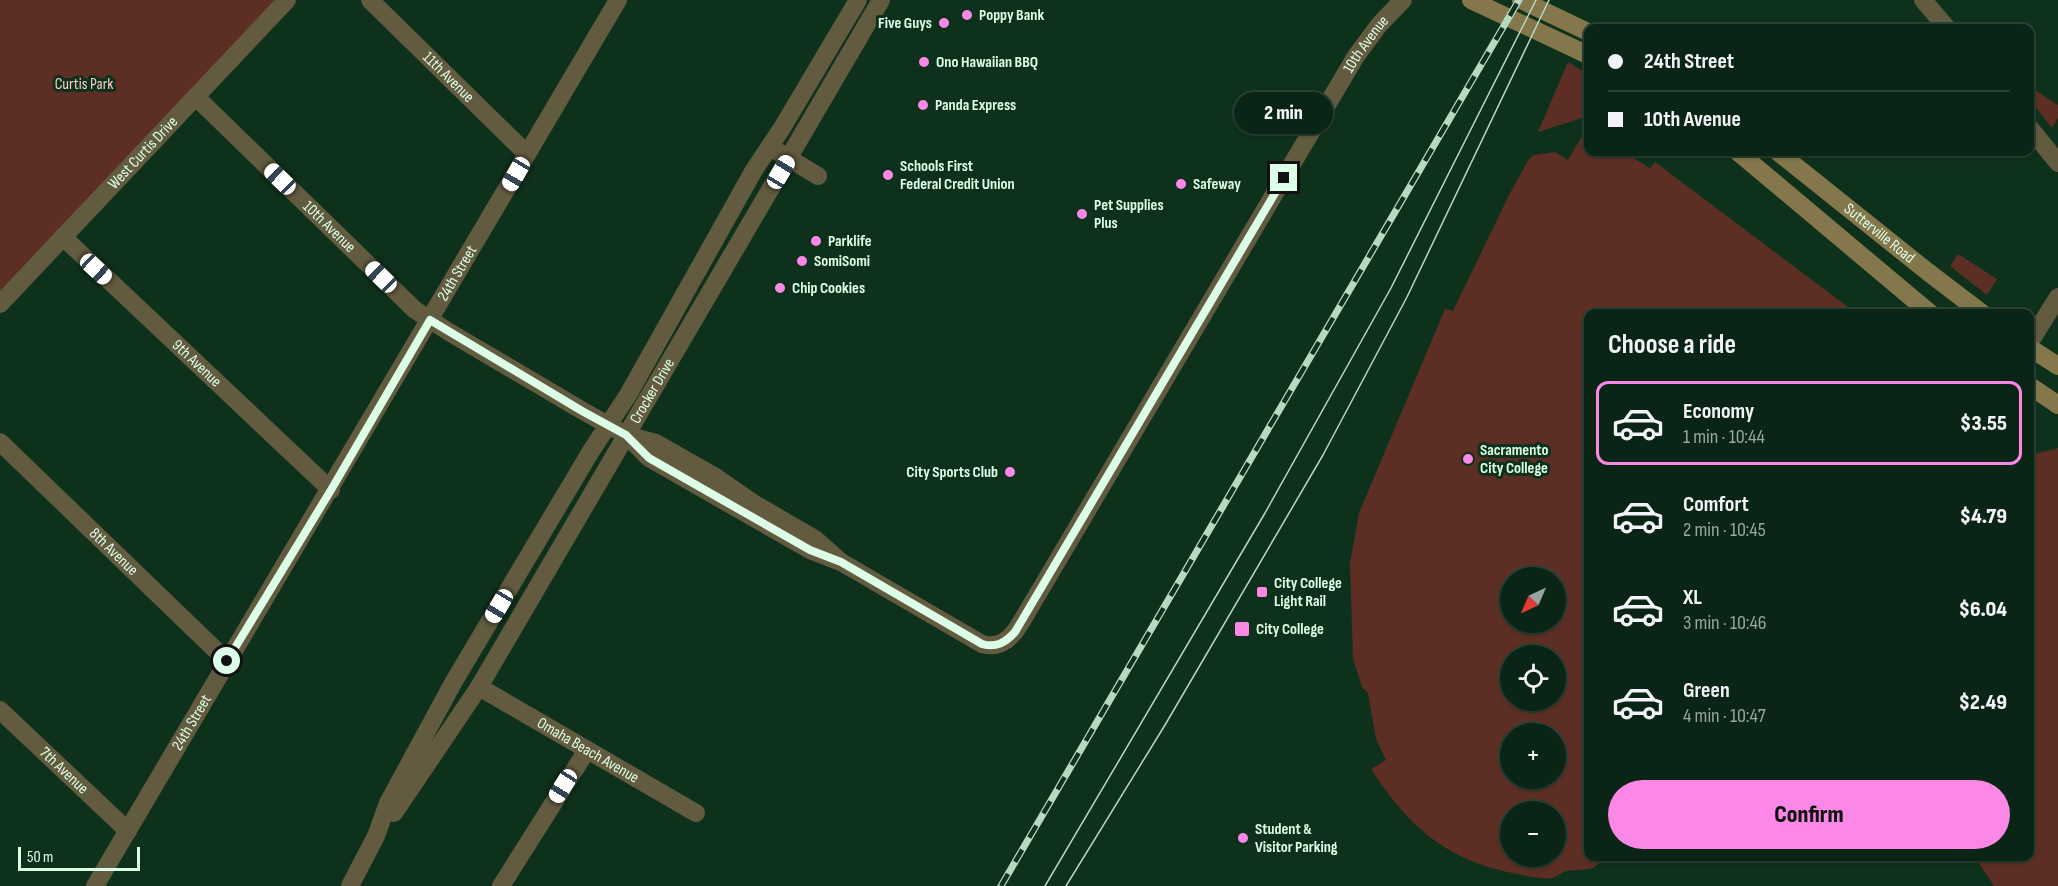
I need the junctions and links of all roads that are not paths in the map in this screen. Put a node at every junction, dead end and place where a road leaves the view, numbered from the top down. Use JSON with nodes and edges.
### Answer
{"nodes":[{"id":1,"x":287,"y":0,"type":"edge"},
{"id":2,"x":370,"y":0,"type":"edge"},
{"id":3,"x":618,"y":0,"type":"edge"},
{"id":4,"x":858,"y":0,"type":"edge"},
{"id":5,"x":881,"y":0,"type":"edge"},
{"id":6,"x":1403,"y":0,"type":"edge"},
{"id":7,"x":1471,"y":0,"type":"edge"},
{"id":8,"x":1521,"y":0,"type":"edge"},
{"id":9,"x":1923,"y":0,"type":"edge"},
{"id":10,"x":1944,"y":24,"type":"edge"},
{"id":11,"x":1584,"y":30,"type":"edge"},
{"id":12,"x":1584,"y":53,"type":"edge"},
{"id":13,"x":196,"y":97,"type":"junction"},
{"id":14,"x":2034,"y":133,"type":"edge"},
{"id":15,"x":770,"y":147,"type":"junction"},
{"id":16,"x":527,"y":154,"type":"junction"},
{"id":17,"x":1743,"y":156,"type":"edge"},
{"id":18,"x":1783,"y":156,"type":"edge"},
{"id":19,"x":789,"y":159,"type":"junction"},
{"id":20,"x":2058,"y":163,"type":"edge"},
{"id":21,"x":818,"y":176,"type":"dead end"},
{"id":22,"x":63,"y":237,"type":"junction"},
{"id":23,"x":2058,"y":297,"type":"edge"},
{"id":24,"x":0,"y":304,"type":"edge"},
{"id":25,"x":1925,"y":309,"type":"edge"},
{"id":26,"x":1976,"y":309,"type":"edge"},
{"id":27,"x":430,"y":320,"type":"junction"},
{"id":28,"x":2034,"y":336,"type":"edge"},
{"id":29,"x":2034,"y":351,"type":"edge"},
{"id":30,"x":2058,"y":366,"type":"edge"},
{"id":31,"x":2034,"y":390,"type":"edge"},
{"id":32,"x":2058,"y":405,"type":"edge"},
{"id":33,"x":608,"y":425,"type":"junction"},
{"id":34,"x":626,"y":435,"type":"junction"},
{"id":35,"x":0,"y":442,"type":"edge"},
{"id":36,"x":331,"y":490,"type":"junction"},
{"id":37,"x":227,"y":661,"type":"junction"},
{"id":38,"x":479,"y":687,"type":"junction"},
{"id":39,"x":0,"y":710,"type":"edge"},
{"id":40,"x":587,"y":750,"type":"junction"},
{"id":41,"x":696,"y":813,"type":"dead end"},
{"id":42,"x":128,"y":831,"type":"junction"},
{"id":43,"x":376,"y":836,"type":"junction"},
{"id":44,"x":95,"y":886,"type":"edge"},
{"id":45,"x":350,"y":886,"type":"edge"},
{"id":46,"x":501,"y":886,"type":"edge"}],
"edges":[{"from":1,"to":13,"type":"street","name":"West Curtis Drive"},
{"from":2,"to":16,"type":"street","name":"11th Avenue"},
{"from":3,"to":16,"type":"street","name":"24th Street"},
{"from":4,"to":15,"type":"street","name":"Crocker Drive"},
{"from":5,"to":19,"type":"street","name":"Crocker Drive"},
{"from":6,"to":34,"type":"street","name":"10th Avenue"},
{"from":7,"to":12,"type":"main road"},
{"from":8,"to":11,"type":"main road"},
{"from":9,"to":10,"type":"street"},
{"from":13,"to":22,"type":"street","name":"West Curtis Drive"},
{"from":13,"to":27,"type":"street","name":"10th Avenue"},
{"from":14,"to":20,"type":"street"},
{"from":15,"to":19,"type":"street"},
{"from":15,"to":33,"type":"street","name":"Crocker Drive"},
{"from":16,"to":27,"type":"street","name":"24th Street"},
{"from":17,"to":25,"type":"main road","name":"Sutterville Road"},
{"from":18,"to":26,"type":"main road","name":"Sutterville Road"},
{"from":19,"to":21,"type":"street"},
{"from":19,"to":34,"type":"street","name":"Crocker Drive"},
{"from":22,"to":24,"type":"street","name":"West Curtis Drive"},
{"from":22,"to":36,"type":"street","name":"9th Avenue"},
{"from":23,"to":28,"type":"street"},
{"from":27,"to":33,"type":"street","name":"10th Avenue"},
{"from":27,"to":36,"type":"street","name":"24th Street"},
{"from":29,"to":30,"type":"main road"},
{"from":31,"to":32,"type":"main road"},
{"from":33,"to":34,"type":"street","name":"10th Avenue"},
{"from":33,"to":43,"type":"street","name":"Crocker Drive"},
{"from":34,"to":38,"type":"street","name":"Crocker Drive"},
{"from":35,"to":37,"type":"street","name":"8th Avenue"},
{"from":36,"to":37,"type":"street","name":"24th Street"},
{"from":37,"to":42,"type":"street","name":"24th Street"},
{"from":38,"to":40,"type":"street","name":"Omaha Beach Avenue"},
{"from":38,"to":43,"type":"street","name":"Crocker Drive"},
{"from":39,"to":42,"type":"street","name":"7th Avenue"},
{"from":40,"to":41,"type":"street","name":"Omaha Beach Avenue"},
{"from":40,"to":46,"type":"street"},
{"from":42,"to":44,"type":"street","name":"24th Street"},
{"from":43,"to":45,"type":"street","name":"Crocker Drive"}]}
